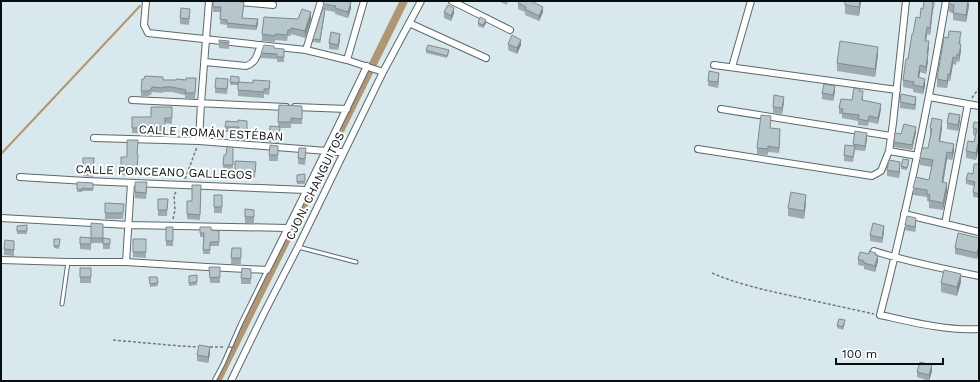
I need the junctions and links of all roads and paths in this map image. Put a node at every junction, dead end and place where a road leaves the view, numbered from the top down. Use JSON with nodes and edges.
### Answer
{"nodes":[{"id":1,"x":146,"y":1,"type":"edge"},
{"id":2,"x":209,"y":1,"type":"edge"},
{"id":3,"x":229,"y":1,"type":"edge"},
{"id":4,"x":321,"y":1,"type":"edge"},
{"id":5,"x":364,"y":1,"type":"edge"},
{"id":6,"x":421,"y":1,"type":"edge"},
{"id":7,"x":452,"y":1,"type":"edge"},
{"id":8,"x":751,"y":1,"type":"edge"},
{"id":9,"x":906,"y":1,"type":"edge"},
{"id":10,"x":946,"y":1,"type":"edge"},
{"id":11,"x":274,"y":5,"type":"dead end"},
{"id":12,"x":409,"y":23,"type":"junction"},
{"id":13,"x":510,"y":30,"type":"dead end"},
{"id":14,"x":206,"y":39,"type":"junction"},
{"id":15,"x":261,"y":45,"type":"junction"},
{"id":16,"x":306,"y":50,"type":"junction"},
{"id":17,"x":486,"y":58,"type":"dead end"},
{"id":18,"x":347,"y":60,"type":"junction"},
{"id":19,"x":204,"y":62,"type":"junction"},
{"id":20,"x":714,"y":65,"type":"dead end"},
{"id":21,"x":369,"y":67,"type":"junction"},
{"id":22,"x":732,"y":67,"type":"junction"},
{"id":23,"x":381,"y":71,"type":"junction"},
{"id":24,"x":979,"y":88,"type":"edge"},
{"id":25,"x":897,"y":90,"type":"junction"},
{"id":26,"x":929,"y":97,"type":"junction"},
{"id":27,"x":132,"y":100,"type":"dead end"},
{"id":28,"x":201,"y":103,"type":"junction"},
{"id":29,"x":968,"y":104,"type":"junction"},
{"id":30,"x":979,"y":106,"type":"edge"},
{"id":31,"x":347,"y":109,"type":"junction"},
{"id":32,"x":721,"y":109,"type":"dead end"},
{"id":33,"x":891,"y":136,"type":"junction"},
{"id":34,"x":94,"y":138,"type":"dead end"},
{"id":35,"x":199,"y":141,"type":"junction"},
{"id":36,"x":698,"y":149,"type":"dead end"},
{"id":37,"x":328,"y":151,"type":"junction"},
{"id":38,"x":889,"y":151,"type":"junction"},
{"id":39,"x":342,"y":152,"type":"junction"},
{"id":40,"x":918,"y":156,"type":"junction"},
{"id":41,"x":20,"y":177,"type":"dead end"},
{"id":42,"x":131,"y":183,"type":"junction"},
{"id":43,"x":306,"y":190,"type":"junction"},
{"id":44,"x":904,"y":214,"type":"junction"},
{"id":45,"x":1,"y":218,"type":"edge"},
{"id":46,"x":945,"y":224,"type":"junction"},
{"id":47,"x":129,"y":225,"type":"junction"},
{"id":48,"x":288,"y":228,"type":"junction"},
{"id":49,"x":979,"y":232,"type":"edge"},
{"id":50,"x":298,"y":247,"type":"junction"},
{"id":51,"x":874,"y":251,"type":"edge"},
{"id":52,"x":895,"y":258,"type":"junction"},
{"id":53,"x":1,"y":260,"type":"edge"},
{"id":54,"x":68,"y":262,"type":"junction"},
{"id":55,"x":126,"y":262,"type":"junction"},
{"id":56,"x":356,"y":262,"type":"dead end"},
{"id":57,"x":267,"y":270,"type":"junction"},
{"id":58,"x":712,"y":273,"type":"dead end"},
{"id":59,"x":979,"y":276,"type":"edge"},
{"id":60,"x":62,"y":304,"type":"dead end"},
{"id":61,"x":880,"y":315,"type":"junction"},
{"id":62,"x":979,"y":330,"type":"edge"},
{"id":63,"x":113,"y":340,"type":"dead end"},
{"id":64,"x":235,"y":348,"type":"dead end"},
{"id":65,"x":214,"y":381,"type":"edge"},
{"id":66,"x":231,"y":381,"type":"edge"}],
"edges":[{"from":1,"to":14,"type":"street"},
{"from":2,"to":14,"type":"street"},
{"from":3,"to":11,"type":"street"},
{"from":4,"to":16,"type":"street"},
{"from":5,"to":18,"type":"street"},
{"from":6,"to":12,"type":"street","name":"CJON. CHANGUITOS"},
{"from":7,"to":13,"type":"street"},
{"from":8,"to":22,"type":"street"},
{"from":9,"to":25,"type":"street"},
{"from":10,"to":26,"type":"street"},
{"from":12,"to":17,"type":"street"},
{"from":12,"to":23,"type":"street","name":"CJON. CHANGUITOS"},
{"from":14,"to":15,"type":"street"},
{"from":14,"to":19,"type":"street"},
{"from":15,"to":16,"type":"street"},
{"from":15,"to":19,"type":"street"},
{"from":16,"to":18,"type":"street"},
{"from":18,"to":21,"type":"street"},
{"from":19,"to":28,"type":"street"},
{"from":20,"to":22,"type":"street"},
{"from":21,"to":23,"type":"street"},
{"from":21,"to":31,"type":"street"},
{"from":22,"to":25,"type":"street"},
{"from":23,"to":39,"type":"street","name":"CJON. CHANGUITOS"},
{"from":24,"to":29,"type":"path"},
{"from":25,"to":33,"type":"street"},
{"from":26,"to":29,"type":"street"},
{"from":26,"to":40,"type":"street"},
{"from":27,"to":28,"type":"street"},
{"from":28,"to":31,"type":"street"},
{"from":28,"to":35,"type":"street"},
{"from":29,"to":30,"type":"street"},
{"from":29,"to":46,"type":"street"},
{"from":31,"to":37,"type":"street"},
{"from":32,"to":33,"type":"street"},
{"from":33,"to":38,"type":"street"},
{"from":34,"to":35,"type":"street","name":"CALLE ROMÁN ESTÉBAN"},
{"from":35,"to":37,"type":"street","name":"CALLE ROMÁN ESTÉBAN"},
{"from":36,"to":38,"type":"street"},
{"from":37,"to":39,"type":"street","name":"CALLE ROMÁN ESTÉBAN"},
{"from":37,"to":43,"type":"street"},
{"from":38,"to":40,"type":"street"},
{"from":39,"to":50,"type":"street","name":"CJON. CHANGUITOS"},
{"from":40,"to":44,"type":"street"},
{"from":41,"to":42,"type":"street","name":"CALLE PONCEANO GALLEGOS"},
{"from":42,"to":43,"type":"street","name":"CALLE PONCEANO GALLEGOS"},
{"from":42,"to":47,"type":"street"},
{"from":43,"to":48,"type":"street"},
{"from":44,"to":46,"type":"street"},
{"from":44,"to":52,"type":"street"},
{"from":45,"to":47,"type":"street"},
{"from":46,"to":49,"type":"street"},
{"from":47,"to":48,"type":"street"},
{"from":47,"to":55,"type":"street"},
{"from":48,"to":57,"type":"street"},
{"from":50,"to":56,"type":"lane"},
{"from":50,"to":66,"type":"street","name":"CJON. CHANGUITOS"},
{"from":51,"to":52,"type":"street"},
{"from":52,"to":59,"type":"street"},
{"from":52,"to":61,"type":"street"},
{"from":53,"to":54,"type":"street"},
{"from":54,"to":55,"type":"street"},
{"from":54,"to":60,"type":"lane"},
{"from":55,"to":57,"type":"street"},
{"from":57,"to":65,"type":"lane"},
{"from":58,"to":61,"type":"path"},
{"from":61,"to":62,"type":"street"},
{"from":63,"to":64,"type":"path","bridge":true}]}
